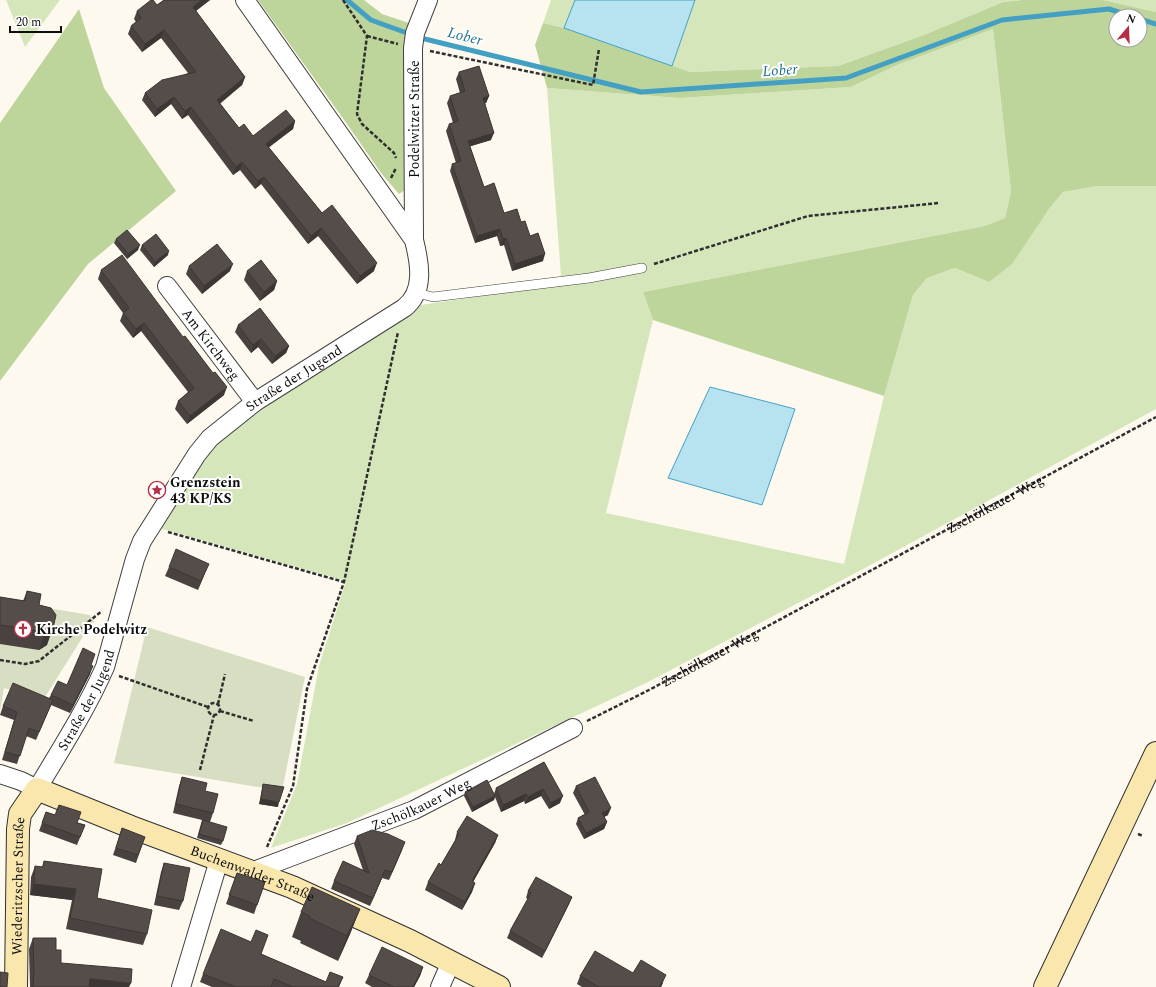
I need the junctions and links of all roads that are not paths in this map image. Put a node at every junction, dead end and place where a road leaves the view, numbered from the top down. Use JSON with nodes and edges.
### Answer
{"nodes":[{"id":1,"x":245,"y":0,"type":"edge"},
{"id":2,"x":428,"y":0,"type":"edge"},
{"id":3,"x":414,"y":240,"type":"junction"},
{"id":4,"x":642,"y":268,"type":"road end"},
{"id":5,"x":167,"y":286,"type":"dead end"},
{"id":6,"x":417,"y":293,"type":"junction"},
{"id":7,"x":255,"y":402,"type":"junction"},
{"id":8,"x":572,"y":728,"type":"road end"},
{"id":9,"x":1156,"y":753,"type":"edge"},
{"id":10,"x":0,"y":774,"type":"edge"},
{"id":11,"x":36,"y":789,"type":"junction"},
{"id":12,"x":219,"y":860,"type":"junction"},
{"id":13,"x":260,"y":868,"type":"junction"},
{"id":14,"x":451,"y":962,"type":"junction"},
{"id":15,"x":16,"y":987,"type":"edge"},
{"id":16,"x":181,"y":987,"type":"edge"},
{"id":17,"x":440,"y":987,"type":"edge"},
{"id":18,"x":499,"y":987,"type":"edge"},
{"id":19,"x":1045,"y":987,"type":"edge"}],
"edges":[{"from":1,"to":3,"type":"street"},
{"from":2,"to":3,"type":"street","name":"Podelwitzer Straße"},
{"from":3,"to":6,"type":"street"},
{"from":4,"to":6,"type":"lane"},
{"from":5,"to":7,"type":"street","name":"Am Kirchweg"},
{"from":6,"to":7,"type":"street","name":"Straße der Jugend"},
{"from":7,"to":11,"type":"street","name":"Straße der Jugend"},
{"from":8,"to":13,"type":"street","name":"Zschölkauer Weg"},
{"from":9,"to":19,"type":"street"},
{"from":10,"to":11,"type":"street","name":"Buchenwalder Straße"},
{"from":11,"to":12,"type":"street","name":"Buchenwalder Straße"},
{"from":11,"to":15,"type":"street","name":"Wiederitzscher Straße"},
{"from":12,"to":13,"type":"street","name":"Buchenwalder Straße"},
{"from":12,"to":16,"type":"street"},
{"from":13,"to":14,"type":"street","name":"Buchenwalder Straße"},
{"from":14,"to":17,"type":"street"},
{"from":14,"to":18,"type":"street","name":"Buchenwalder Straße"}]}
